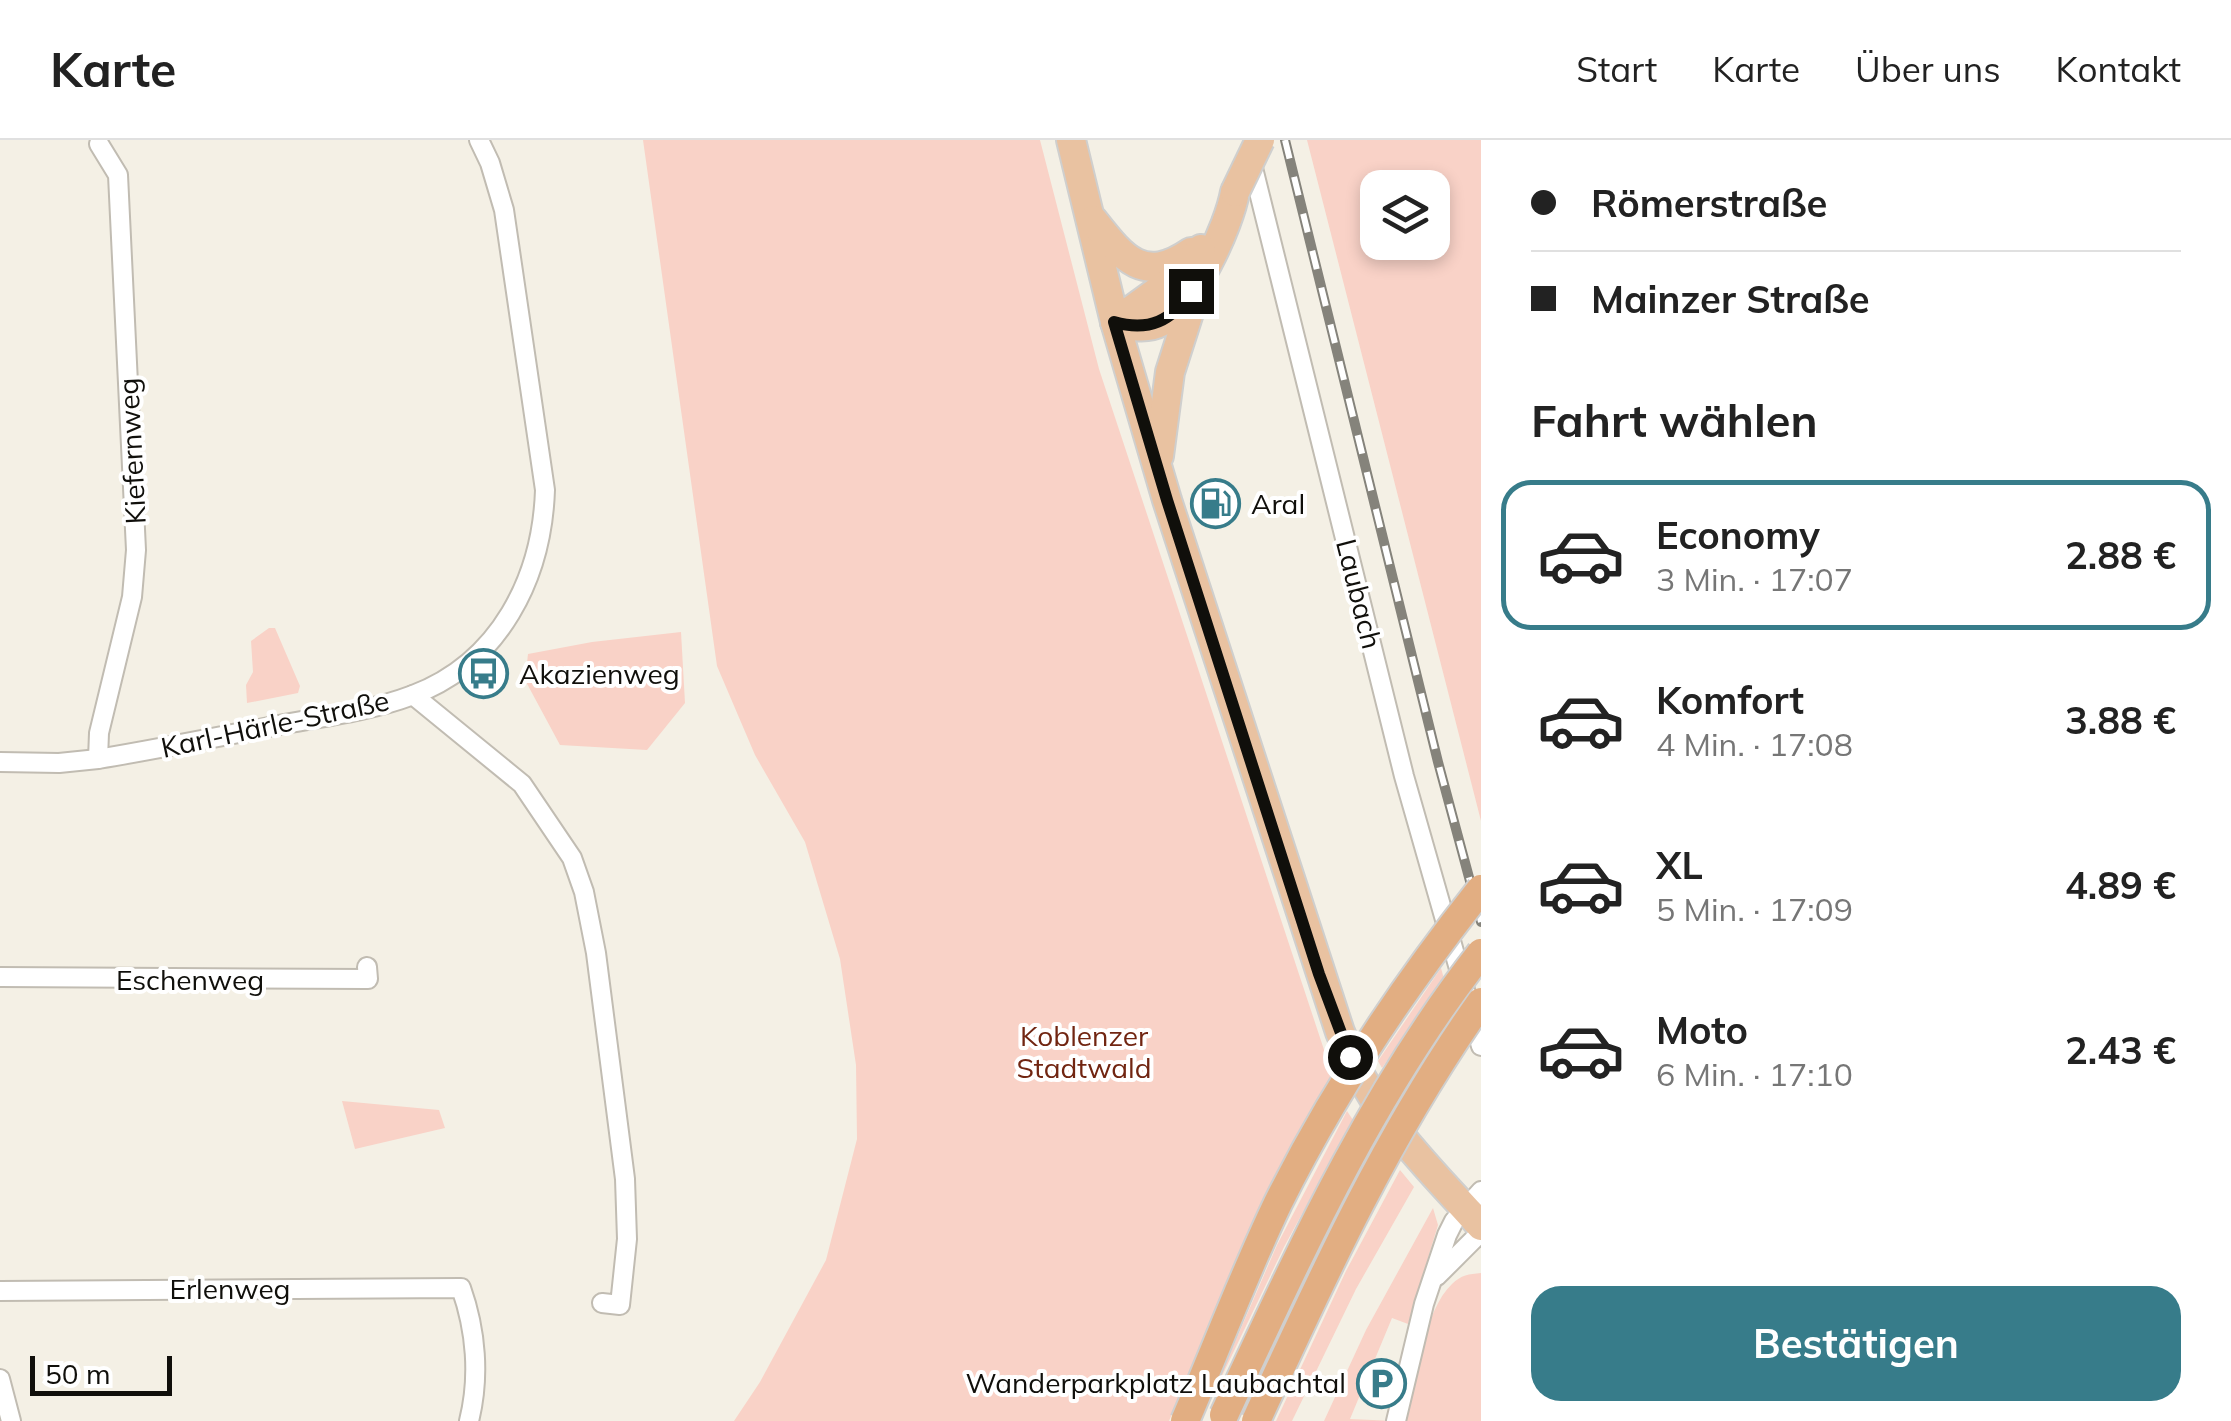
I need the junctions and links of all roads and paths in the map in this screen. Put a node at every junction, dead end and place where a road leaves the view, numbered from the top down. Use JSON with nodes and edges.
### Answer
{"nodes":[{"id":1,"x":479,"y":140,"type":"edge"},
{"id":2,"x":1071,"y":140,"type":"edge"},
{"id":3,"x":1246,"y":140,"type":"edge"},
{"id":4,"x":1260,"y":140,"type":"edge"},
{"id":5,"x":99,"y":144,"type":"dead end"},
{"id":6,"x":1235,"y":192,"type":"junction"},
{"id":7,"x":1087,"y":212,"type":"junction"},
{"id":8,"x":1205,"y":243,"type":"junction"},
{"id":9,"x":1196,"y":281,"type":"junction"},
{"id":10,"x":1114,"y":322,"type":"junction"},
{"id":11,"x":1157,"y":467,"type":"junction"},
{"id":12,"x":413,"y":695,"type":"junction"},
{"id":13,"x":98,"y":759,"type":"junction"},
{"id":14,"x":0,"y":762,"type":"edge"},
{"id":15,"x":1481,"y":889,"type":"edge"},
{"id":16,"x":1481,"y":953,"type":"edge"},
{"id":17,"x":367,"y":968,"type":"dead end"},
{"id":18,"x":0,"y":977,"type":"edge"},
{"id":19,"x":1481,"y":1002,"type":"edge"},
{"id":20,"x":1481,"y":1046,"type":"edge"},
{"id":21,"x":1477,"y":1214,"type":"edge"},
{"id":22,"x":1433,"y":1280,"type":"junction"},
{"id":23,"x":0,"y":1291,"type":"edge"},
{"id":24,"x":602,"y":1303,"type":"dead end"},
{"id":25,"x":0,"y":1379,"type":"edge"},
{"id":26,"x":1224,"y":1415,"type":"dead end"},
{"id":27,"x":10,"y":1421,"type":"edge"},
{"id":28,"x":469,"y":1421,"type":"edge"},
{"id":29,"x":1185,"y":1421,"type":"edge"},
{"id":30,"x":1256,"y":1421,"type":"edge"},
{"id":31,"x":1396,"y":1421,"type":"edge"}],
"edges":[{"from":1,"to":12,"type":"street","name":"Karl-Härle-Straße"},
{"from":2,"to":7,"type":"main road"},
{"from":3,"to":20,"type":"street","name":"Laubach"},
{"from":4,"to":6,"type":"main road","bridge":true},
{"from":5,"to":13,"type":"street","name":"Kiefernweg"},
{"from":6,"to":8,"type":"main road"},
{"from":6,"to":9,"type":"main road"},
{"from":7,"to":8,"type":"main road"},
{"from":7,"to":10,"type":"main road"},
{"from":8,"to":10,"type":"main road"},
{"from":9,"to":10,"type":"main road"},
{"from":9,"to":11,"type":"main road"},
{"from":10,"to":11,"type":"main road"},
{"from":11,"to":21,"type":"main road"},
{"from":12,"to":13,"type":"street","name":"Karl-Härle-Straße"},
{"from":12,"to":24,"type":"street"},
{"from":13,"to":14,"type":"street","name":"Karl-Härle-Straße"},
{"from":15,"to":29,"type":"highway","bridge":true},
{"from":16,"to":26,"type":"highway","bridge":true},
{"from":17,"to":18,"type":"street","name":"Eschenweg"},
{"from":19,"to":30,"type":"highway","bridge":true},
{"from":21,"to":22,"type":"street"},
{"from":21,"to":22,"type":"street"},
{"from":22,"to":31,"type":"street"},
{"from":23,"to":28,"type":"street","name":"Erlenweg"},
{"from":25,"to":27,"type":"street"}]}
